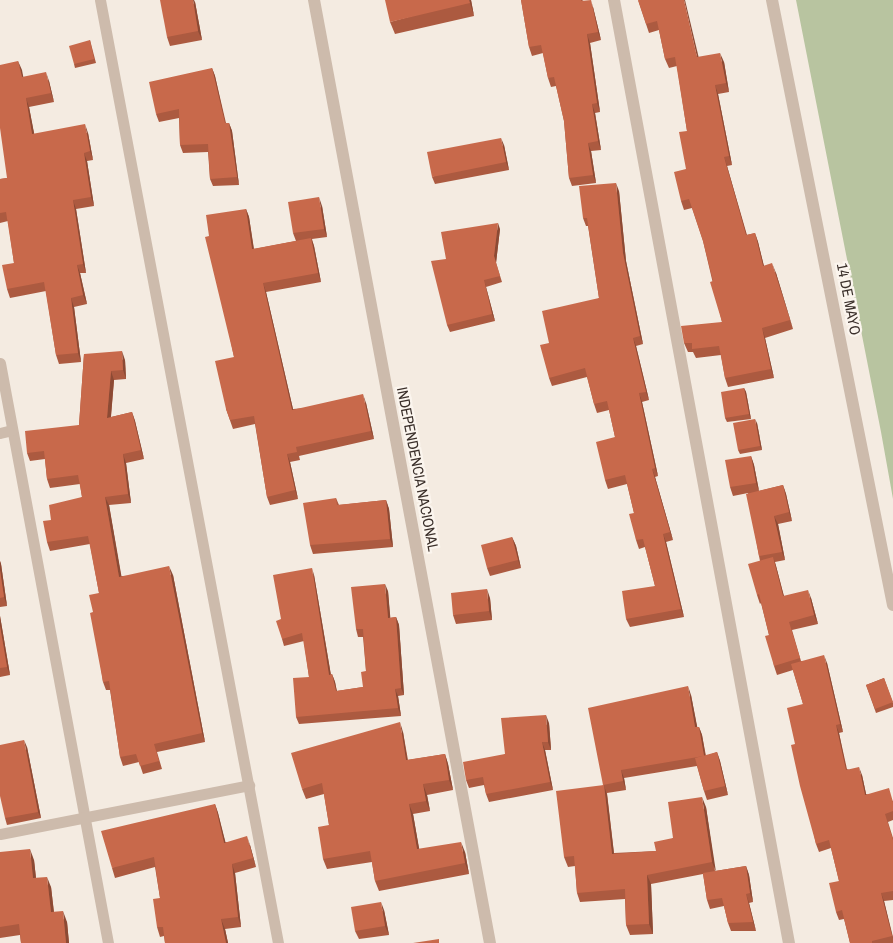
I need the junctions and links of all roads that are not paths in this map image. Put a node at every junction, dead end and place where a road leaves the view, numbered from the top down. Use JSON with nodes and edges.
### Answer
{"nodes":[{"id":1,"x":100,"y":0,"type":"edge"},
{"id":2,"x":314,"y":0,"type":"edge"},
{"id":3,"x":614,"y":0,"type":"edge"},
{"id":4,"x":772,"y":0,"type":"edge"},
{"id":5,"x":0,"y":363,"type":"edge"},
{"id":6,"x":12,"y":430,"type":"junction"},
{"id":7,"x":0,"y":433,"type":"edge"},
{"id":8,"x":893,"y":605,"type":"edge"},
{"id":9,"x":249,"y":786,"type":"junction"},
{"id":10,"x":85,"y":817,"type":"junction"},
{"id":11,"x":0,"y":834,"type":"edge"},
{"id":12,"x":108,"y":943,"type":"edge"},
{"id":13,"x":278,"y":943,"type":"edge"},
{"id":14,"x":490,"y":943,"type":"edge"},
{"id":15,"x":789,"y":943,"type":"edge"}],
"edges":[{"from":1,"to":9,"type":"lane"},
{"from":2,"to":14,"type":"street","name":"INDEPENDENCIA NACIONAL"},
{"from":3,"to":15,"type":"street"},
{"from":4,"to":8,"type":"street","name":"14 DE MAYO"},
{"from":5,"to":6,"type":"lane"},
{"from":6,"to":7,"type":"lane"},
{"from":6,"to":10,"type":"lane"},
{"from":9,"to":10,"type":"lane"},
{"from":9,"to":13,"type":"lane"},
{"from":10,"to":11,"type":"lane"},
{"from":10,"to":12,"type":"lane"}]}
